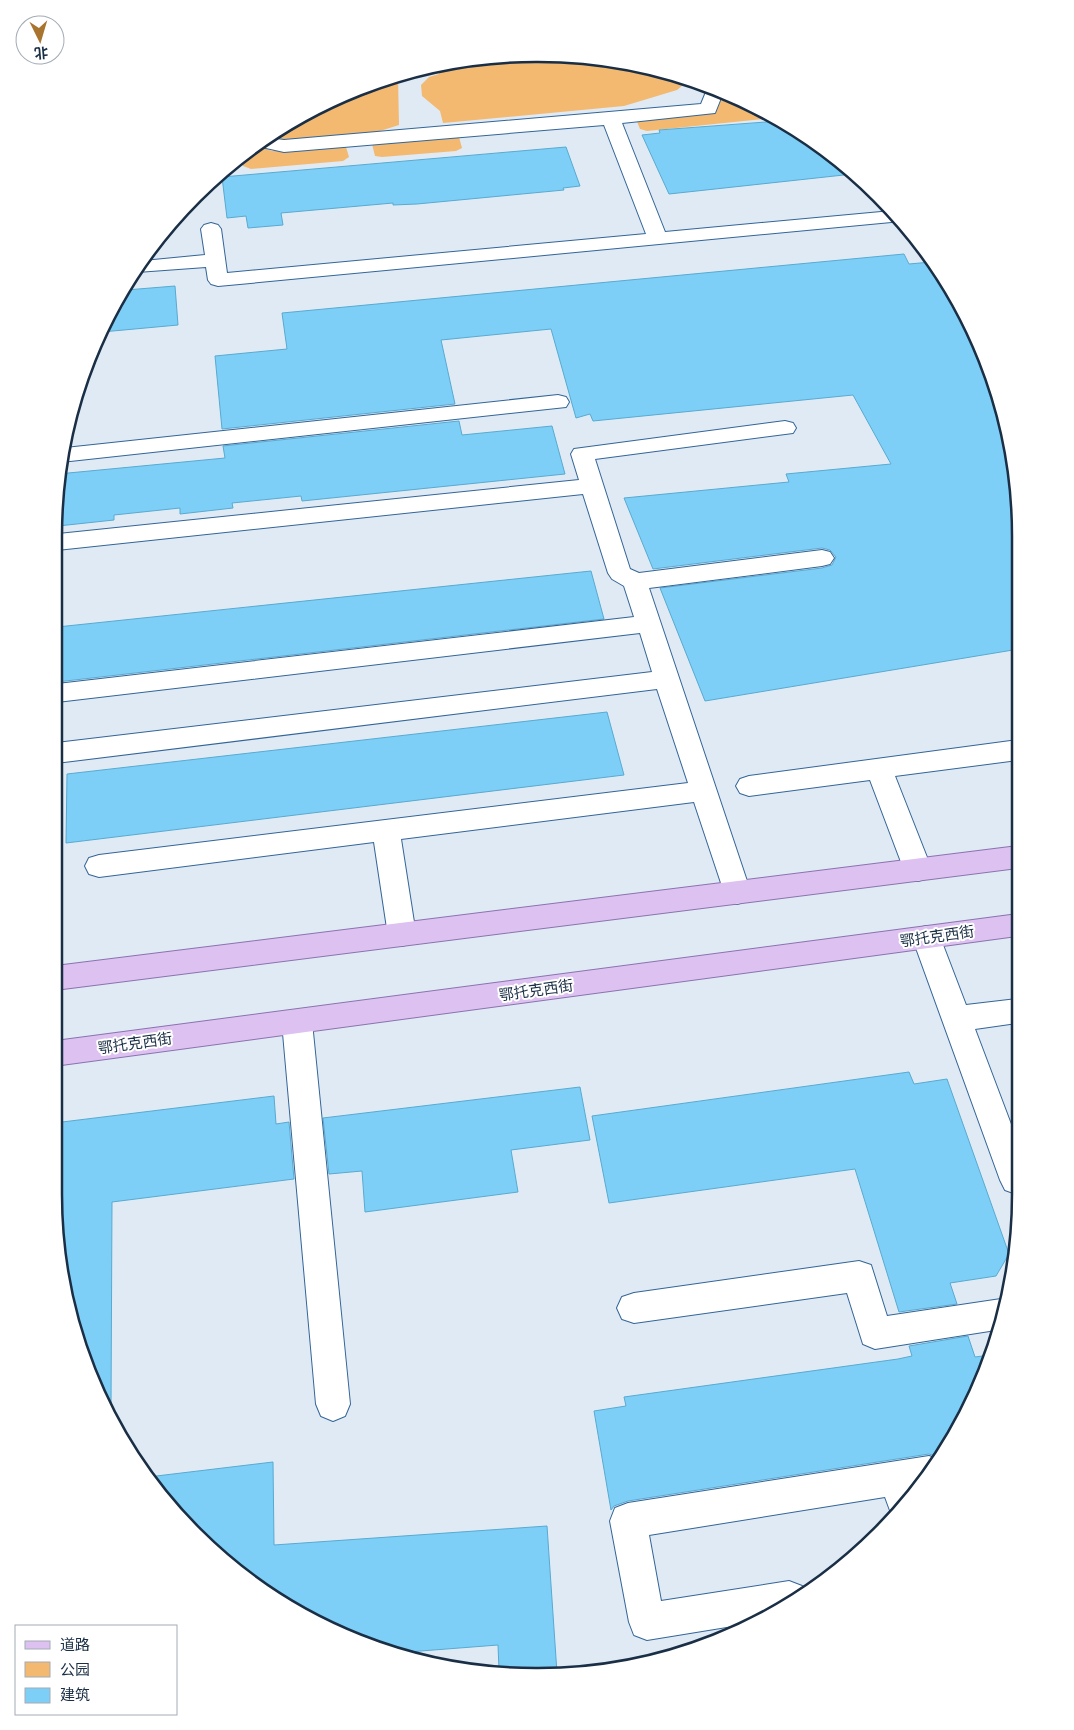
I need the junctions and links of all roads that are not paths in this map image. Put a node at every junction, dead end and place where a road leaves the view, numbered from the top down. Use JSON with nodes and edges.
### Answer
{"nodes":[{"id":1,"x":712,"y":96,"type":"edge"},
{"id":2,"x":611,"y":119,"type":"junction"},
{"id":3,"x":271,"y":144,"type":"edge"},
{"id":4,"x":887,"y":217,"type":"edge"},
{"id":5,"x":211,"y":229,"type":"dead end"},
{"id":6,"x":658,"y":238,"type":"junction"},
{"id":7,"x":214,"y":260,"type":"junction"},
{"id":8,"x":147,"y":266,"type":"edge"},
{"id":9,"x":558,"y":402,"type":"dead end"},
{"id":10,"x":786,"y":428,"type":"dead end"},
{"id":11,"x":70,"y":454,"type":"edge"},
{"id":12,"x":592,"y":486,"type":"junction"},
{"id":13,"x":62,"y":542,"type":"edge"},
{"id":14,"x":822,"y":558,"type":"dead end"},
{"id":15,"x":635,"y":582,"type":"junction"},
{"id":16,"x":648,"y":624,"type":"junction"},
{"id":17,"x":667,"y":679,"type":"junction"},
{"id":18,"x":62,"y":692,"type":"edge"},
{"id":19,"x":1012,"y":751,"type":"edge"},
{"id":20,"x":62,"y":752,"type":"edge"},
{"id":21,"x":879,"y":768,"type":"junction"},
{"id":22,"x":749,"y":786,"type":"dead end"},
{"id":23,"x":704,"y":791,"type":"junction"},
{"id":24,"x":386,"y":831,"type":"junction"},
{"id":25,"x":1012,"y":858,"type":"edge"},
{"id":26,"x":100,"y":866,"type":"dead end"},
{"id":27,"x":918,"y":870,"type":"junction"},
{"id":28,"x":737,"y":893,"type":"junction"},
{"id":29,"x":1012,"y":926,"type":"edge"},
{"id":30,"x":402,"y":935,"type":"junction"},
{"id":31,"x":926,"y":937,"type":"junction"},
{"id":32,"x":62,"y":977,"type":"edge"},
{"id":33,"x":1012,"y":1012,"type":"edge"},
{"id":34,"x":956,"y":1019,"type":"junction"},
{"id":35,"x":298,"y":1022,"type":"junction"},
{"id":36,"x":62,"y":1053,"type":"edge"},
{"id":37,"x":1012,"y":1169,"type":"edge"},
{"id":38,"x":634,"y":1308,"type":"dead end"},
{"id":39,"x":995,"y":1315,"type":"edge"},
{"id":40,"x":334,"y":1404,"type":"dead end"},
{"id":41,"x":910,"y":1485,"type":"edge"},
{"id":42,"x":780,"y":1600,"type":"edge"}],
"edges":[{"from":1,"to":2,"type":"lane"},
{"from":2,"to":3,"type":"lane"},
{"from":2,"to":6,"type":"lane"},
{"from":4,"to":6,"type":"lane"},
{"from":5,"to":7,"type":"lane"},
{"from":6,"to":7,"type":"lane"},
{"from":7,"to":8,"type":"lane"},
{"from":9,"to":11,"type":"lane"},
{"from":10,"to":12,"type":"lane"},
{"from":12,"to":13,"type":"lane"},
{"from":12,"to":15,"type":"lane"},
{"from":14,"to":15,"type":"lane"},
{"from":15,"to":16,"type":"lane"},
{"from":16,"to":17,"type":"lane"},
{"from":16,"to":18,"type":"lane"},
{"from":17,"to":20,"type":"lane"},
{"from":17,"to":23,"type":"lane"},
{"from":19,"to":21,"type":"lane"},
{"from":21,"to":22,"type":"lane"},
{"from":21,"to":27,"type":"lane"},
{"from":23,"to":24,"type":"lane"},
{"from":23,"to":28,"type":"lane"},
{"from":24,"to":26,"type":"lane"},
{"from":24,"to":30,"type":"lane"},
{"from":25,"to":27,"type":"main road"},
{"from":27,"to":28,"type":"main road"},
{"from":28,"to":30,"type":"main road"},
{"from":29,"to":31,"type":"main road","name":"鄂托克西街"},
{"from":30,"to":32,"type":"main road"},
{"from":31,"to":34,"type":"lane"},
{"from":31,"to":35,"type":"main road","name":"鄂托克西街"},
{"from":33,"to":34,"type":"lane"},
{"from":34,"to":37,"type":"lane"},
{"from":35,"to":36,"type":"main road","name":"鄂托克西街"},
{"from":35,"to":40,"type":"lane"},
{"from":38,"to":39,"type":"lane"},
{"from":41,"to":42,"type":"lane"}]}
